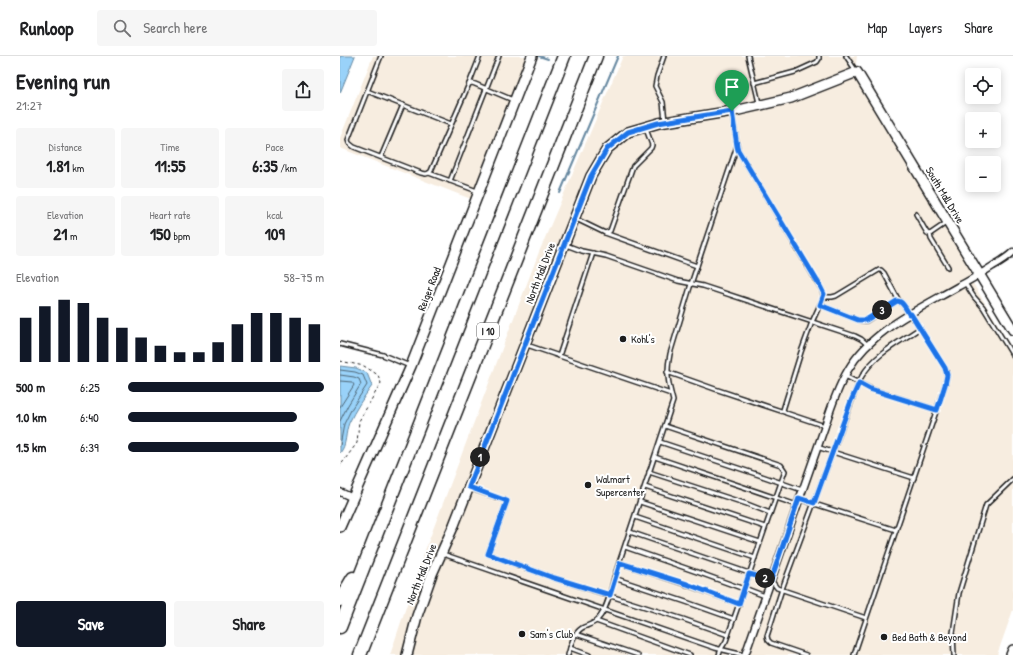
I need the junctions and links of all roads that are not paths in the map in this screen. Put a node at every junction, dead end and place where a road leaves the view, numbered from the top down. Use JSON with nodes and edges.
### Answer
{"nodes":[{"id":1,"x":381,"y":56,"type":"edge"},
{"id":2,"x":480,"y":56,"type":"edge"},
{"id":3,"x":499,"y":56,"type":"edge"},
{"id":4,"x":532,"y":56,"type":"edge"},
{"id":5,"x":564,"y":56,"type":"edge"},
{"id":6,"x":596,"y":56,"type":"edge"},
{"id":7,"x":664,"y":56,"type":"edge"},
{"id":8,"x":748,"y":56,"type":"edge"},
{"id":9,"x":819,"y":56,"type":"edge"},
{"id":10,"x":846,"y":56,"type":"edge"},
{"id":11,"x":857,"y":72,"type":"junction"},
{"id":12,"x":754,"y":83,"type":"junction"},
{"id":13,"x":469,"y":84,"type":"junction"},
{"id":14,"x":486,"y":88,"type":"junction"},
{"id":15,"x":367,"y":91,"type":"junction"},
{"id":16,"x":515,"y":100,"type":"junction"},
{"id":17,"x":403,"y":105,"type":"junction"},
{"id":18,"x":759,"y":105,"type":"junction"},
{"id":19,"x":732,"y":111,"type":"junction"},
{"id":20,"x":665,"y":122,"type":"junction"},
{"id":21,"x":451,"y":124,"type":"junction"},
{"id":22,"x":645,"y":127,"type":"junction"},
{"id":23,"x":737,"y":146,"type":"junction"},
{"id":24,"x":381,"y":158,"type":"junction"},
{"id":25,"x":429,"y":173,"type":"junction"},
{"id":26,"x":450,"y":181,"type":"junction"},
{"id":27,"x":479,"y":192,"type":"junction"},
{"id":28,"x":916,"y":214,"type":"dead end"},
{"id":29,"x":575,"y":218,"type":"junction"},
{"id":30,"x":948,"y":222,"type":"junction"},
{"id":31,"x":605,"y":233,"type":"junction"},
{"id":32,"x":930,"y":234,"type":"junction"},
{"id":33,"x":564,"y":245,"type":"junction"},
{"id":34,"x":1013,"y":252,"type":"edge"},
{"id":35,"x":593,"y":253,"type":"junction"},
{"id":36,"x":697,"y":266,"type":"junction"},
{"id":37,"x":948,"y":267,"type":"dead end"},
{"id":38,"x":980,"y":274,"type":"junction"},
{"id":39,"x":965,"y":283,"type":"junction"},
{"id":40,"x":691,"y":284,"type":"junction"},
{"id":41,"x":823,"y":297,"type":"junction"},
{"id":42,"x":899,"y":300,"type":"junction"},
{"id":43,"x":820,"y":305,"type":"junction"},
{"id":44,"x":910,"y":314,"type":"junction"},
{"id":45,"x":812,"y":322,"type":"junction"},
{"id":46,"x":920,"y":328,"type":"junction"},
{"id":47,"x":1013,"y":330,"type":"edge"},
{"id":48,"x":340,"y":344,"type":"edge"},
{"id":49,"x":525,"y":345,"type":"junction"},
{"id":50,"x":868,"y":346,"type":"junction"},
{"id":51,"x":559,"y":356,"type":"junction"},
{"id":52,"x":1013,"y":356,"type":"edge"},
{"id":53,"x":411,"y":366,"type":"junction"},
{"id":54,"x":667,"y":372,"type":"junction"},
{"id":55,"x":845,"y":376,"type":"junction"},
{"id":56,"x":859,"y":383,"type":"junction"},
{"id":57,"x":671,"y":394,"type":"junction"},
{"id":58,"x":937,"y":410,"type":"junction"},
{"id":59,"x":786,"y":413,"type":"junction"},
{"id":60,"x":665,"y":426,"type":"junction"},
{"id":61,"x":824,"y":426,"type":"junction"},
{"id":62,"x":660,"y":442,"type":"junction"},
{"id":63,"x":817,"y":447,"type":"junction"},
{"id":64,"x":833,"y":452,"type":"junction"},
{"id":65,"x":654,"y":457,"type":"junction"},
{"id":66,"x":649,"y":472,"type":"junction"},
{"id":67,"x":914,"y":478,"type":"junction"},
{"id":68,"x":1013,"y":479,"type":"edge"},
{"id":69,"x":781,"y":483,"type":"junction"},
{"id":70,"x":469,"y":487,"type":"junction"},
{"id":71,"x":644,"y":487,"type":"junction"},
{"id":72,"x":802,"y":490,"type":"junction"},
{"id":73,"x":340,"y":492,"type":"edge"},
{"id":74,"x":353,"y":498,"type":"junction"},
{"id":75,"x":775,"y":498,"type":"junction"},
{"id":76,"x":640,"y":502,"type":"junction"},
{"id":77,"x":798,"y":502,"type":"junction"},
{"id":78,"x":814,"y":503,"type":"junction"},
{"id":79,"x":770,"y":513,"type":"junction"},
{"id":80,"x":635,"y":517,"type":"junction"},
{"id":81,"x":340,"y":525,"type":"edge"},
{"id":82,"x":765,"y":527,"type":"junction"},
{"id":83,"x":896,"y":530,"type":"junction"},
{"id":84,"x":630,"y":532,"type":"junction"},
{"id":85,"x":760,"y":542,"type":"junction"},
{"id":86,"x":371,"y":547,"type":"junction"},
{"id":87,"x":625,"y":547,"type":"junction"},
{"id":88,"x":441,"y":553,"type":"junction"},
{"id":89,"x":755,"y":558,"type":"junction"},
{"id":90,"x":620,"y":563,"type":"junction"},
{"id":91,"x":749,"y":574,"type":"junction"},
{"id":92,"x":614,"y":578,"type":"junction"},
{"id":93,"x":771,"y":580,"type":"junction"},
{"id":94,"x":744,"y":588,"type":"junction"},
{"id":95,"x":782,"y":590,"type":"junction"},
{"id":96,"x":610,"y":595,"type":"junction"},
{"id":97,"x":765,"y":596,"type":"junction"},
{"id":98,"x":340,"y":600,"type":"edge"},
{"id":99,"x":739,"y":604,"type":"junction"},
{"id":100,"x":379,"y":606,"type":"junction"},
{"id":101,"x":604,"y":610,"type":"junction"},
{"id":102,"x":734,"y":618,"type":"junction"},
{"id":103,"x":866,"y":618,"type":"junction"},
{"id":104,"x":596,"y":621,"type":"junction"},
{"id":105,"x":340,"y":627,"type":"edge"},
{"id":106,"x":576,"y":634,"type":"junction"},
{"id":107,"x":728,"y":635,"type":"junction"},
{"id":108,"x":570,"y":648,"type":"junction"},
{"id":109,"x":721,"y":649,"type":"junction"},
{"id":110,"x":1013,"y":650,"type":"edge"},
{"id":111,"x":360,"y":655,"type":"edge"},
{"id":112,"x":369,"y":655,"type":"edge"},
{"id":113,"x":407,"y":655,"type":"edge"},
{"id":114,"x":568,"y":655,"type":"edge"},
{"id":115,"x":589,"y":655,"type":"edge"},
{"id":116,"x":638,"y":655,"type":"edge"},
{"id":117,"x":690,"y":655,"type":"edge"},
{"id":118,"x":719,"y":655,"type":"edge"},
{"id":119,"x":744,"y":655,"type":"edge"},
{"id":120,"x":806,"y":655,"type":"edge"},
{"id":121,"x":854,"y":655,"type":"edge"},
{"id":122,"x":954,"y":655,"type":"edge"},
{"id":123,"x":1011,"y":655,"type":"edge"}],
"edges":[{"from":1,"to":15,"type":"lane"},
{"from":2,"to":13,"type":"lane"},
{"from":3,"to":14,"type":"lane"},
{"from":4,"to":16,"type":"street","name":"Reiger Road"},
{"from":5,"to":86,"type":"highway"},
{"from":6,"to":100,"type":"highway","number":"I 10"},
{"from":7,"to":20,"type":"lane"},
{"from":8,"to":12,"type":"lane"},
{"from":9,"to":12,"type":"lane"},
{"from":10,"to":11,"type":"lane"},
{"from":11,"to":18,"type":"street","name":"North Mall Drive"},
{"from":11,"to":30,"type":"street","name":"South Mall Drive"},
{"from":12,"to":18,"type":"lane"},
{"from":13,"to":14,"type":"lane"},
{"from":13,"to":21,"type":"lane"},
{"from":14,"to":16,"type":"lane"},
{"from":14,"to":26,"type":"lane"},
{"from":15,"to":17,"type":"lane"},
{"from":15,"to":24,"type":"lane"},
{"from":16,"to":27,"type":"street","name":"Reiger Road"},
{"from":17,"to":21,"type":"lane"},
{"from":17,"to":24,"type":"lane"},
{"from":18,"to":19,"type":"street","name":"North Mall Drive"},
{"from":19,"to":20,"type":"street","name":"North Mall Drive"},
{"from":19,"to":23,"type":"lane"},
{"from":20,"to":22,"type":"street","name":"North Mall Drive"},
{"from":21,"to":25,"type":"lane"},
{"from":22,"to":29,"type":"street","name":"North Mall Drive"},
{"from":22,"to":31,"type":"lane"},
{"from":23,"to":36,"type":"lane"},
{"from":23,"to":41,"type":"lane"},
{"from":24,"to":25,"type":"lane"},
{"from":25,"to":26,"type":"lane"},
{"from":26,"to":27,"type":"lane"},
{"from":27,"to":53,"type":"street","name":"Reiger Road"},
{"from":28,"to":32,"type":"lane"},
{"from":29,"to":31,"type":"lane"},
{"from":29,"to":33,"type":"street","name":"North Mall Drive"},
{"from":30,"to":32,"type":"lane"},
{"from":30,"to":38,"type":"street","name":"South Mall Drive"},
{"from":31,"to":36,"type":"lane"},
{"from":32,"to":37,"type":"lane"},
{"from":33,"to":35,"type":"lane"},
{"from":33,"to":49,"type":"street","name":"North Mall Drive"},
{"from":34,"to":38,"type":"street"},
{"from":35,"to":40,"type":"lane"},
{"from":35,"to":51,"type":"lane"},
{"from":36,"to":40,"type":"lane"},
{"from":38,"to":39,"type":"street"},
{"from":38,"to":47,"type":"street","name":"South Mall Drive"},
{"from":39,"to":44,"type":"street"},
{"from":39,"to":52,"type":"lane"},
{"from":40,"to":45,"type":"lane"},
{"from":40,"to":54,"type":"lane"},
{"from":41,"to":42,"type":"lane"},
{"from":41,"to":43,"type":"lane"},
{"from":42,"to":43,"type":"lane"},
{"from":42,"to":44,"type":"lane"},
{"from":43,"to":45,"type":"lane"},
{"from":44,"to":46,"type":"lane"},
{"from":44,"to":50,"type":"street"},
{"from":45,"to":50,"type":"lane"},
{"from":45,"to":59,"type":"lane"},
{"from":46,"to":56,"type":"lane"},
{"from":46,"to":58,"type":"lane"},
{"from":48,"to":53,"type":"lane"},
{"from":49,"to":51,"type":"lane"},
{"from":49,"to":70,"type":"street","name":"North Mall Drive"},
{"from":50,"to":55,"type":"street"},
{"from":51,"to":57,"type":"lane"},
{"from":53,"to":74,"type":"street","name":"Reiger Road"},
{"from":54,"to":57,"type":"lane"},
{"from":54,"to":59,"type":"lane"},
{"from":55,"to":56,"type":"lane"},
{"from":55,"to":61,"type":"street"},
{"from":56,"to":58,"type":"lane"},
{"from":56,"to":64,"type":"lane"},
{"from":57,"to":60,"type":"lane"},
{"from":58,"to":67,"type":"lane"},
{"from":59,"to":61,"type":"lane"},
{"from":60,"to":62,"type":"lane"},
{"from":60,"to":69,"type":"lane"},
{"from":61,"to":63,"type":"street"},
{"from":62,"to":65,"type":"lane"},
{"from":62,"to":69,"type":"lane"},
{"from":63,"to":64,"type":"lane"},
{"from":63,"to":72,"type":"street"},
{"from":64,"to":67,"type":"lane"},
{"from":64,"to":78,"type":"lane"},
{"from":65,"to":66,"type":"lane"},
{"from":65,"to":75,"type":"lane"},
{"from":66,"to":71,"type":"lane"},
{"from":66,"to":79,"type":"lane"},
{"from":67,"to":83,"type":"lane"},
{"from":68,"to":122,"type":"lane"},
{"from":69,"to":72,"type":"lane"},
{"from":69,"to":75,"type":"lane"},
{"from":70,"to":88,"type":"street","name":"North Mall Drive"},
{"from":70,"to":96,"type":"lane"},
{"from":71,"to":76,"type":"lane"},
{"from":71,"to":82,"type":"lane"},
{"from":72,"to":77,"type":"street"},
{"from":73,"to":74,"type":"street"},
{"from":74,"to":81,"type":"street","name":"Reiger Road"},
{"from":75,"to":77,"type":"lane"},
{"from":75,"to":79,"type":"lane"},
{"from":76,"to":80,"type":"lane"},
{"from":76,"to":85,"type":"lane"},
{"from":77,"to":78,"type":"lane"},
{"from":77,"to":93,"type":"street"},
{"from":78,"to":83,"type":"lane"},
{"from":78,"to":95,"type":"lane"},
{"from":79,"to":82,"type":"lane"},
{"from":80,"to":84,"type":"lane"},
{"from":80,"to":89,"type":"lane"},
{"from":82,"to":85,"type":"lane"},
{"from":83,"to":103,"type":"lane"},
{"from":84,"to":87,"type":"lane"},
{"from":84,"to":91,"type":"lane"},
{"from":85,"to":89,"type":"lane"},
{"from":86,"to":98,"type":"highway"},
{"from":86,"to":105,"type":"highway"},
{"from":87,"to":90,"type":"lane"},
{"from":87,"to":94,"type":"lane"},
{"from":88,"to":101,"type":"lane"},
{"from":88,"to":113,"type":"street","name":"North Mall Drive"},
{"from":89,"to":91,"type":"lane"},
{"from":90,"to":92,"type":"lane"},
{"from":90,"to":99,"type":"lane"},
{"from":91,"to":93,"type":"lane"},
{"from":91,"to":94,"type":"lane"},
{"from":92,"to":96,"type":"lane"},
{"from":92,"to":102,"type":"lane"},
{"from":93,"to":95,"type":"lane"},
{"from":93,"to":97,"type":"street"},
{"from":94,"to":97,"type":"lane"},
{"from":94,"to":99,"type":"lane"},
{"from":95,"to":103,"type":"lane"},
{"from":95,"to":120,"type":"lane"},
{"from":96,"to":101,"type":"lane"},
{"from":96,"to":107,"type":"lane"},
{"from":97,"to":119,"type":"street"},
{"from":99,"to":102,"type":"lane"},
{"from":100,"to":111,"type":"highway","number":"I 10"},
{"from":100,"to":112,"type":"highway"},
{"from":101,"to":104,"type":"lane"},
{"from":101,"to":109,"type":"lane"},
{"from":102,"to":107,"type":"lane"},
{"from":103,"to":121,"type":"lane"},
{"from":104,"to":106,"type":"lane"},
{"from":104,"to":117,"type":"lane"},
{"from":106,"to":108,"type":"lane"},
{"from":106,"to":116,"type":"lane"},
{"from":107,"to":109,"type":"lane"},
{"from":108,"to":114,"type":"lane"},
{"from":108,"to":115,"type":"lane"},
{"from":109,"to":118,"type":"lane"},
{"from":109,"to":119,"type":"lane"},
{"from":110,"to":123,"type":"street"}]}
